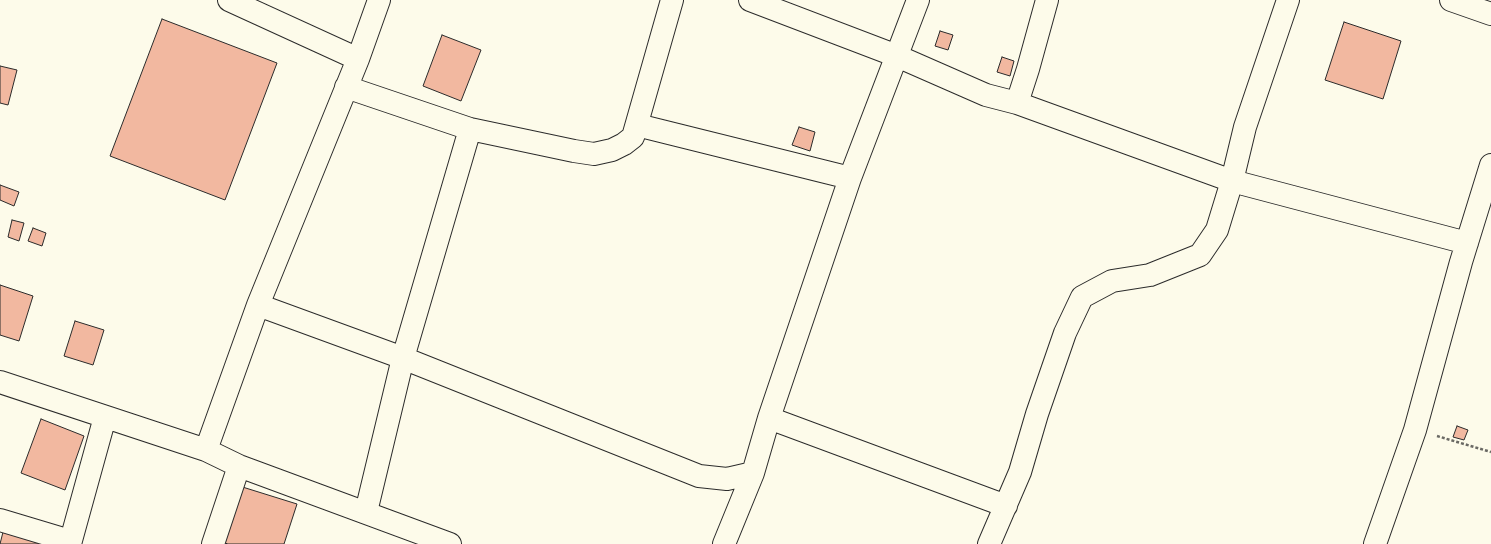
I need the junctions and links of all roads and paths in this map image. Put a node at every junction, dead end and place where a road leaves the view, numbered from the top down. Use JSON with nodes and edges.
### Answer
{"nodes":[{"id":1,"x":229,"y":0,"type":"edge"},
{"id":2,"x":379,"y":0,"type":"edge"},
{"id":3,"x":672,"y":0,"type":"edge"},
{"id":4,"x":750,"y":0,"type":"edge"},
{"id":5,"x":918,"y":0,"type":"edge"},
{"id":6,"x":1047,"y":0,"type":"edge"},
{"id":7,"x":1288,"y":0,"type":"edge"},
{"id":8,"x":1451,"y":0,"type":"edge"},
{"id":9,"x":1491,"y":14,"type":"edge"},
{"id":10,"x":897,"y":56,"type":"junction"},
{"id":11,"x":358,"y":59,"type":"junction"},
{"id":12,"x":346,"y":87,"type":"junction"},
{"id":13,"x":1016,"y":103,"type":"junction"},
{"id":14,"x":637,"y":125,"type":"junction"},
{"id":15,"x":470,"y":129,"type":"junction"},
{"id":16,"x":1491,"y":165,"type":"edge"},
{"id":17,"x":850,"y":178,"type":"junction"},
{"id":18,"x":1232,"y":181,"type":"junction"},
{"id":19,"x":1467,"y":242,"type":"junction"},
{"id":20,"x":258,"y":305,"type":"junction"},
{"id":21,"x":403,"y":358,"type":"junction"},
{"id":22,"x":0,"y":382,"type":"edge"},
{"id":23,"x":105,"y":417,"type":"junction"},
{"id":24,"x":769,"y":418,"type":"junction"},
{"id":25,"x":1415,"y":430,"type":"junction"},
{"id":26,"x":206,"y":450,"type":"junction"},
{"id":27,"x":1491,"y":452,"type":"edge"},
{"id":28,"x":239,"y":466,"type":"junction"},
{"id":29,"x":753,"y":473,"type":"junction"},
{"id":30,"x":1006,"y":506,"type":"junction"},
{"id":31,"x":366,"y":512,"type":"junction"},
{"id":32,"x":0,"y":520,"type":"edge"},
{"id":33,"x":70,"y":543,"type":"edge"},
{"id":34,"x":213,"y":544,"type":"edge"},
{"id":35,"x":450,"y":544,"type":"edge"},
{"id":36,"x":724,"y":544,"type":"edge"},
{"id":37,"x":989,"y":544,"type":"edge"},
{"id":38,"x":1375,"y":544,"type":"edge"}],
"edges":[{"from":1,"to":11,"type":"street"},
{"from":2,"to":11,"type":"street"},
{"from":3,"to":14,"type":"street"},
{"from":4,"to":10,"type":"street"},
{"from":5,"to":10,"type":"street"},
{"from":6,"to":13,"type":"street"},
{"from":7,"to":18,"type":"street"},
{"from":8,"to":9,"type":"street"},
{"from":10,"to":13,"type":"street"},
{"from":10,"to":17,"type":"street"},
{"from":11,"to":12,"type":"street"},
{"from":12,"to":15,"type":"street"},
{"from":12,"to":20,"type":"street"},
{"from":13,"to":18,"type":"street"},
{"from":14,"to":15,"type":"street"},
{"from":14,"to":17,"type":"street"},
{"from":15,"to":21,"type":"street"},
{"from":16,"to":19,"type":"street"},
{"from":17,"to":24,"type":"street"},
{"from":18,"to":19,"type":"street"},
{"from":18,"to":30,"type":"street"},
{"from":19,"to":25,"type":"street"},
{"from":20,"to":21,"type":"street"},
{"from":20,"to":26,"type":"street"},
{"from":21,"to":29,"type":"street"},
{"from":21,"to":31,"type":"street"},
{"from":22,"to":23,"type":"street"},
{"from":23,"to":26,"type":"street"},
{"from":23,"to":33,"type":"street"},
{"from":24,"to":29,"type":"street"},
{"from":24,"to":30,"type":"street"},
{"from":25,"to":27,"type":"path"},
{"from":25,"to":38,"type":"street"},
{"from":26,"to":28,"type":"street"},
{"from":28,"to":31,"type":"street"},
{"from":28,"to":34,"type":"street"},
{"from":29,"to":36,"type":"street"},
{"from":30,"to":37,"type":"street"},
{"from":31,"to":35,"type":"street"},
{"from":32,"to":33,"type":"street"}]}
